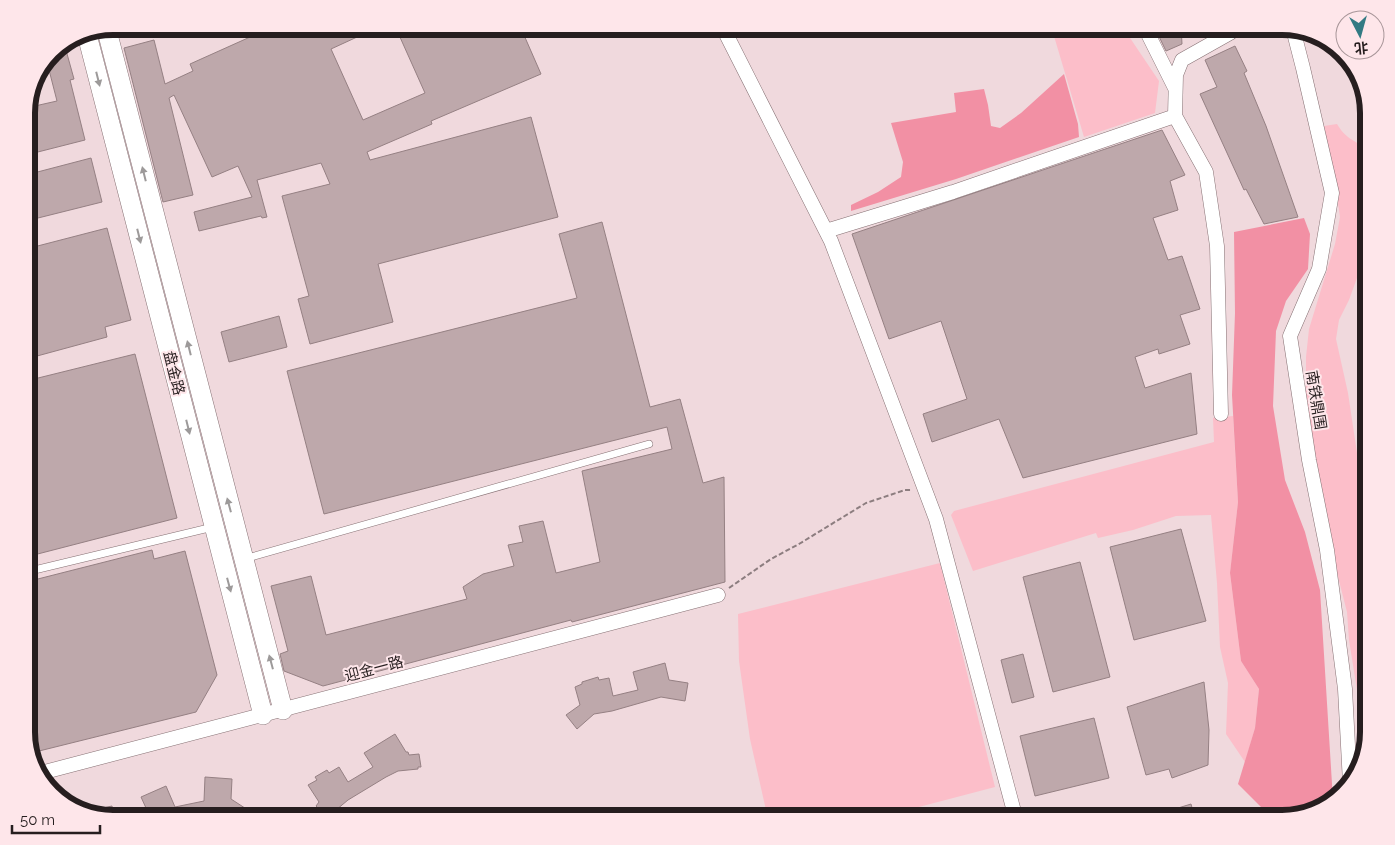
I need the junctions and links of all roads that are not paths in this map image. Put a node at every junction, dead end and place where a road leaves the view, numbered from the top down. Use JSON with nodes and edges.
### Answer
{"nodes":[{"id":1,"x":108,"y":35,"type":"edge"},
{"id":2,"x":727,"y":35,"type":"edge"},
{"id":3,"x":1148,"y":35,"type":"edge"},
{"id":4,"x":1226,"y":35,"type":"edge"},
{"id":5,"x":1295,"y":36,"type":"edge"},
{"id":6,"x":88,"y":39,"type":"edge"},
{"id":7,"x":1175,"y":88,"type":"junction"},
{"id":8,"x":1175,"y":116,"type":"junction"},
{"id":9,"x":826,"y":231,"type":"junction"},
{"id":10,"x":1221,"y":414,"type":"dead end"},
{"id":11,"x":649,"y":444,"type":"dead end"},
{"id":12,"x":214,"y":527,"type":"junction"},
{"id":13,"x":244,"y":560,"type":"junction"},
{"id":14,"x":35,"y":570,"type":"edge"},
{"id":15,"x":718,"y":595,"type":"road end"},
{"id":16,"x":283,"y":710,"type":"junction"},
{"id":17,"x":263,"y":715,"type":"junction"},
{"id":18,"x":46,"y":772,"type":"edge"},
{"id":19,"x":1349,"y":772,"type":"edge"},
{"id":20,"x":1014,"y":810,"type":"edge"}],
"edges":[{"from":13,"to":1,"type":"street","name":"盘金路","one_way":true},
{"from":2,"to":9,"type":"street"},
{"from":3,"to":7,"type":"street"},
{"from":4,"to":7,"type":"street"},
{"from":5,"to":19,"type":"street","name":"南铁鼎围"},
{"from":6,"to":12,"type":"street","name":"盘金路","one_way":true},
{"from":7,"to":8,"type":"street"},
{"from":8,"to":9,"type":"street"},
{"from":8,"to":10,"type":"street"},
{"from":9,"to":20,"type":"street"},
{"from":11,"to":13,"type":"lane"},
{"from":12,"to":14,"type":"lane"},
{"from":12,"to":17,"type":"street","name":"盘金路","one_way":true},
{"from":16,"to":13,"type":"street","name":"盘金路","one_way":true},
{"from":15,"to":16,"type":"street","name":"迎金一路"},
{"from":16,"to":17,"type":"street","name":"迎金一路"},
{"from":17,"to":18,"type":"street","name":"迎金一路"}]}
